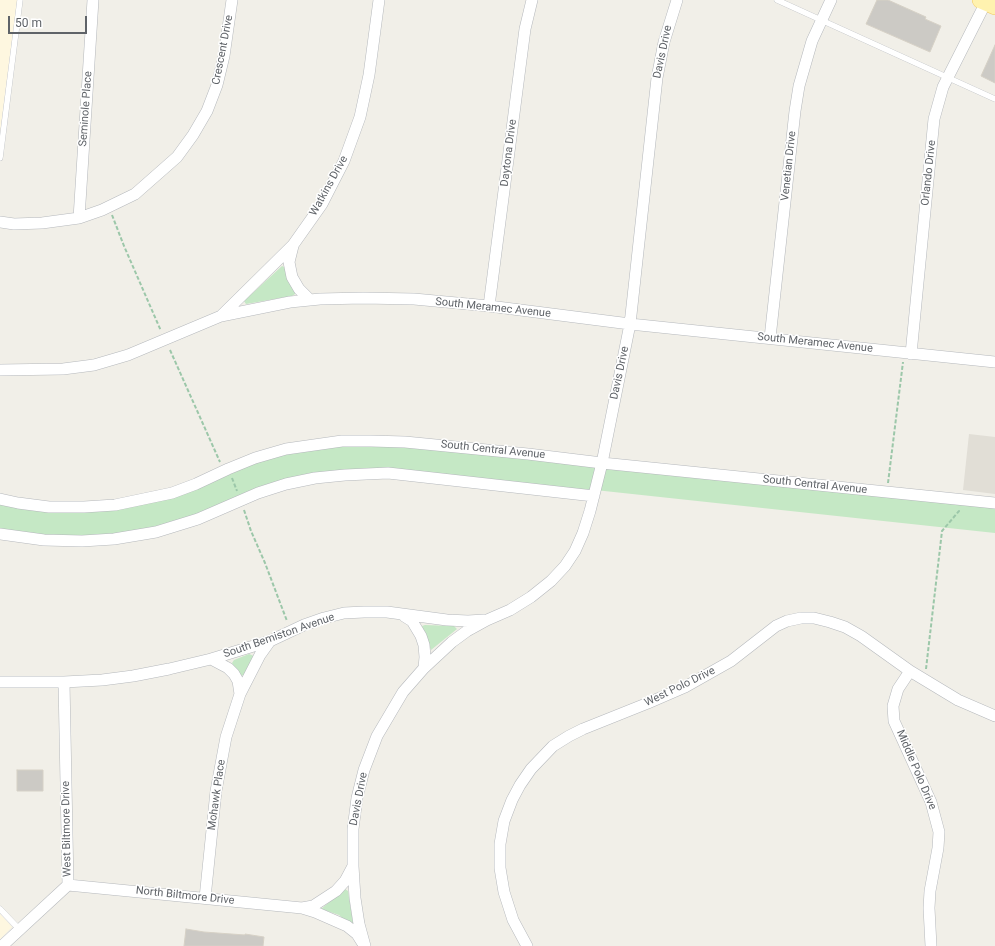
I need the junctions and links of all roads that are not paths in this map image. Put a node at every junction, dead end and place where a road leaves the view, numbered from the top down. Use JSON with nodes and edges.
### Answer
{"nodes":[{"id":1,"x":20,"y":0,"type":"edge"},
{"id":2,"x":93,"y":0,"type":"edge"},
{"id":3,"x":232,"y":0,"type":"edge"},
{"id":4,"x":379,"y":0,"type":"edge"},
{"id":5,"x":532,"y":0,"type":"edge"},
{"id":6,"x":677,"y":0,"type":"edge"},
{"id":7,"x":777,"y":0,"type":"edge"},
{"id":8,"x":831,"y":0,"type":"edge"},
{"id":9,"x":987,"y":2,"type":"edge"},
{"id":10,"x":822,"y":21,"type":"junction"},
{"id":11,"x":948,"y":78,"type":"junction"},
{"id":12,"x":995,"y":100,"type":"edge"},
{"id":13,"x":0,"y":158,"type":"edge"},
{"id":14,"x":79,"y":218,"type":"junction"},
{"id":15,"x":0,"y":222,"type":"edge"},
{"id":16,"x":293,"y":245,"type":"junction"},
{"id":17,"x":310,"y":300,"type":"junction"},
{"id":18,"x":489,"y":306,"type":"junction"},
{"id":19,"x":221,"y":316,"type":"junction"},
{"id":20,"x":630,"y":324,"type":"junction"},
{"id":21,"x":770,"y":338,"type":"junction"},
{"id":22,"x":908,"y":354,"type":"junction"},
{"id":23,"x":995,"y":362,"type":"edge"},
{"id":24,"x":0,"y":370,"type":"edge"},
{"id":25,"x":602,"y":463,"type":"junction"},
{"id":26,"x":594,"y":496,"type":"junction"},
{"id":27,"x":0,"y":499,"type":"edge"},
{"id":28,"x":995,"y":503,"type":"edge"},
{"id":29,"x":0,"y":534,"type":"edge"},
{"id":30,"x":404,"y":616,"type":"junction"},
{"id":31,"x":487,"y":620,"type":"junction"},
{"id":32,"x":270,"y":641,"type":"junction"},
{"id":33,"x":211,"y":659,"type":"junction"},
{"id":34,"x":424,"y":668,"type":"junction"},
{"id":35,"x":910,"y":671,"type":"junction"},
{"id":36,"x":0,"y":682,"type":"edge"},
{"id":37,"x":64,"y":682,"type":"junction"},
{"id":38,"x":240,"y":694,"type":"junction"},
{"id":39,"x":995,"y":716,"type":"edge"},
{"id":40,"x":353,"y":866,"type":"junction"},
{"id":41,"x":68,"y":885,"type":"junction"},
{"id":42,"x":206,"y":898,"type":"junction"},
{"id":43,"x":302,"y":908,"type":"junction"},
{"id":44,"x":0,"y":909,"type":"edge"},
{"id":45,"x":20,"y":930,"type":"junction"},
{"id":46,"x":2,"y":946,"type":"edge"},
{"id":47,"x":365,"y":946,"type":"edge"},
{"id":48,"x":527,"y":946,"type":"edge"},
{"id":49,"x":931,"y":946,"type":"edge"}],
"edges":[{"from":1,"to":13,"type":"lane"},
{"from":2,"to":14,"type":"street","name":"Seminole Place"},
{"from":3,"to":14,"type":"street","name":"Crescent Drive"},
{"from":4,"to":16,"type":"street","name":"Watkins Drive"},
{"from":5,"to":18,"type":"street","name":"Daytona Drive"},
{"from":6,"to":20,"type":"street","name":"Davis Drive"},
{"from":7,"to":10,"type":"lane"},
{"from":8,"to":10,"type":"street","name":"Venetian Drive"},
{"from":9,"to":11,"type":"street","name":"Orlando Drive"},
{"from":10,"to":11,"type":"lane"},
{"from":10,"to":21,"type":"street","name":"Venetian Drive"},
{"from":11,"to":12,"type":"lane"},
{"from":11,"to":22,"type":"street","name":"Orlando Drive"},
{"from":14,"to":15,"type":"street","name":"Crescent Drive"},
{"from":16,"to":17,"type":"street"},
{"from":16,"to":19,"type":"street","name":"Watkins Drive"},
{"from":17,"to":18,"type":"street","name":"South Meramec Avenue"},
{"from":17,"to":19,"type":"street","name":"South Meramec Avenue"},
{"from":18,"to":20,"type":"street","name":"South Meramec Avenue"},
{"from":19,"to":24,"type":"street","name":"South Meramec Avenue"},
{"from":20,"to":21,"type":"street","name":"South Meramec Avenue"},
{"from":20,"to":25,"type":"street","name":"Davis Drive"},
{"from":21,"to":22,"type":"street","name":"South Meramec Avenue"},
{"from":22,"to":23,"type":"street","name":"South Meramec Avenue"},
{"from":25,"to":26,"type":"street","name":"Davis Drive"},
{"from":25,"to":27,"type":"street","name":"South Central Avenue"},
{"from":25,"to":28,"type":"street","name":"South Central Avenue"},
{"from":26,"to":29,"type":"street"},
{"from":26,"to":31,"type":"street","name":"Davis Drive"},
{"from":30,"to":31,"type":"street","name":"South Bemiston Avenue"},
{"from":30,"to":32,"type":"street","name":"South Bemiston Avenue"},
{"from":30,"to":34,"type":"street"},
{"from":31,"to":34,"type":"street","name":"Davis Drive"},
{"from":32,"to":33,"type":"street","name":"South Bemiston Avenue"},
{"from":32,"to":38,"type":"street","name":"Mohawk Place"},
{"from":33,"to":37,"type":"street","name":"South Bemiston Avenue"},
{"from":33,"to":38,"type":"street"},
{"from":34,"to":40,"type":"street","name":"Davis Drive"},
{"from":35,"to":39,"type":"street","name":"West Polo Drive"},
{"from":35,"to":48,"type":"street","name":"West Polo Drive"},
{"from":35,"to":49,"type":"street","name":"Middle Polo Drive"},
{"from":36,"to":37,"type":"street","name":"South Bemiston Avenue"},
{"from":37,"to":41,"type":"street","name":"West Biltmore Drive"},
{"from":38,"to":42,"type":"street","name":"Mohawk Place"},
{"from":40,"to":43,"type":"street","name":"North Biltmore Drive"},
{"from":40,"to":47,"type":"street","name":"Davis Drive"},
{"from":41,"to":42,"type":"street","name":"North Biltmore Drive"},
{"from":41,"to":45,"type":"street","name":"West Biltmore Drive"},
{"from":42,"to":43,"type":"street","name":"North Biltmore Drive"},
{"from":43,"to":47,"type":"street","name":"North Biltmore Drive"},
{"from":44,"to":45,"type":"lane"},
{"from":45,"to":46,"type":"street","name":"West Biltmore Drive"}]}
